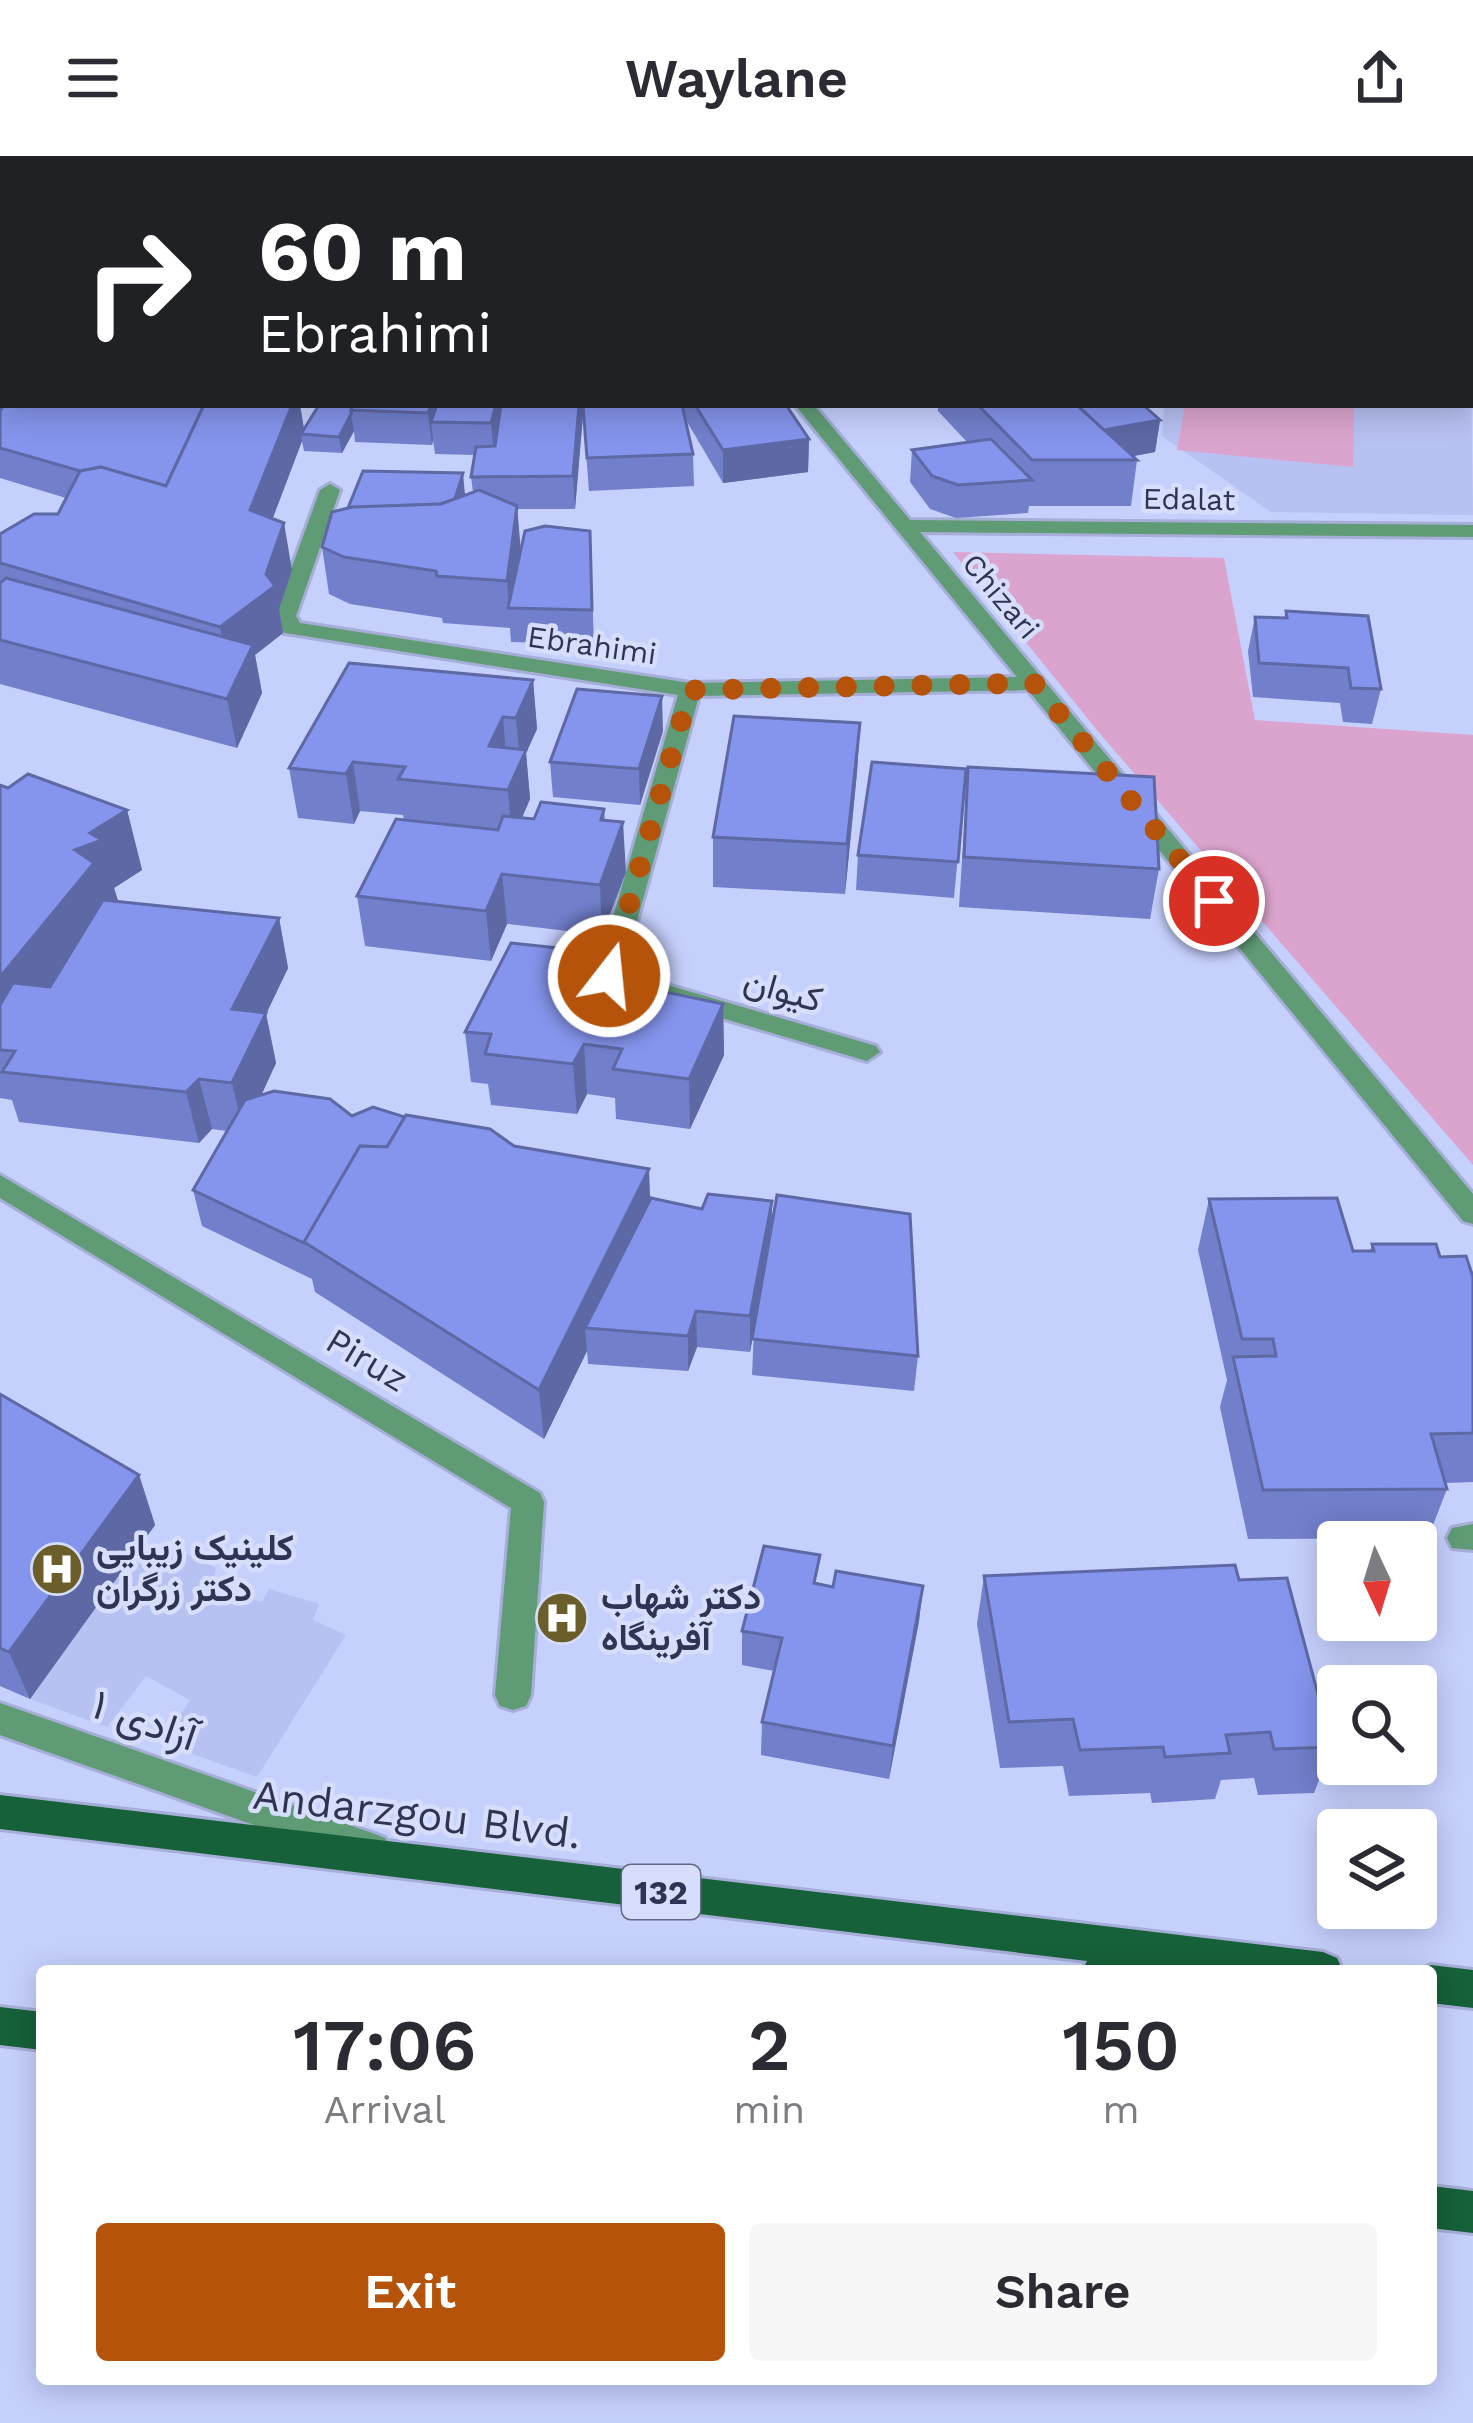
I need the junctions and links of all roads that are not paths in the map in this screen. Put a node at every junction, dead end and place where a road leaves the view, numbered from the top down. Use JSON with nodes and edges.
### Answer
{"nodes":[{"id":1,"x":806,"y":408,"type":"edge"},
{"id":2,"x":330,"y":490,"type":"dead end"},
{"id":3,"x":904,"y":526,"type":"junction"},
{"id":4,"x":1473,"y":531,"type":"edge"},
{"id":5,"x":1034,"y":683,"type":"junction"},
{"id":6,"x":690,"y":690,"type":"junction"},
{"id":7,"x":525,"y":951,"type":"edge"},
{"id":8,"x":609,"y":976,"type":"junction"},
{"id":9,"x":867,"y":1052,"type":"dead end"},
{"id":10,"x":0,"y":1185,"type":"edge"},
{"id":11,"x":1473,"y":1214,"type":"edge"},
{"id":12,"x":513,"y":1695,"type":"dead end"},
{"id":13,"x":0,"y":1719,"type":"edge"},
{"id":14,"x":0,"y":1812,"type":"edge"},
{"id":15,"x":394,"y":1859,"type":"junction"},
{"id":16,"x":1150,"y":1950,"type":"junction"},
{"id":17,"x":1116,"y":1965,"type":"edge"},
{"id":18,"x":1274,"y":1965,"type":"edge"},
{"id":19,"x":1437,"y":1985,"type":"edge"},
{"id":20,"x":1473,"y":1989,"type":"edge"},
{"id":21,"x":0,"y":2026,"type":"edge"},
{"id":22,"x":36,"y":2031,"type":"edge"},
{"id":23,"x":1437,"y":2208,"type":"edge"},
{"id":24,"x":1473,"y":2212,"type":"edge"}],
"edges":[{"from":1,"to":3,"type":"street","name":"Chizari"},
{"from":2,"to":6,"type":"street","name":"Ebrahimi"},
{"from":3,"to":4,"type":"street","name":"Edalat"},
{"from":3,"to":5,"type":"street","name":"Chizari"},
{"from":5,"to":6,"type":"street","name":"Ebrahimi"},
{"from":5,"to":11,"type":"street","name":"Chizari"},
{"from":6,"to":8,"type":"street"},
{"from":7,"to":8,"type":"street","name":"کیوان"},
{"from":8,"to":9,"type":"street","name":"کیوان"},
{"from":10,"to":12,"type":"street","name":"Piruz"},
{"from":13,"to":15,"type":"street","name":"آزادی ۱"},
{"from":14,"to":15,"type":"main road","name":"Andarzgou Blvd.","number":"132"},
{"from":15,"to":16,"type":"main road","name":"Andarzgou Blvd.","number":"132"},
{"from":16,"to":17,"type":"main road"},
{"from":16,"to":18,"type":"main road","name":"Andarzgou Blvd.","number":"132"},
{"from":19,"to":20,"type":"main road"},
{"from":21,"to":22,"type":"main road"},
{"from":23,"to":24,"type":"main road"}]}
